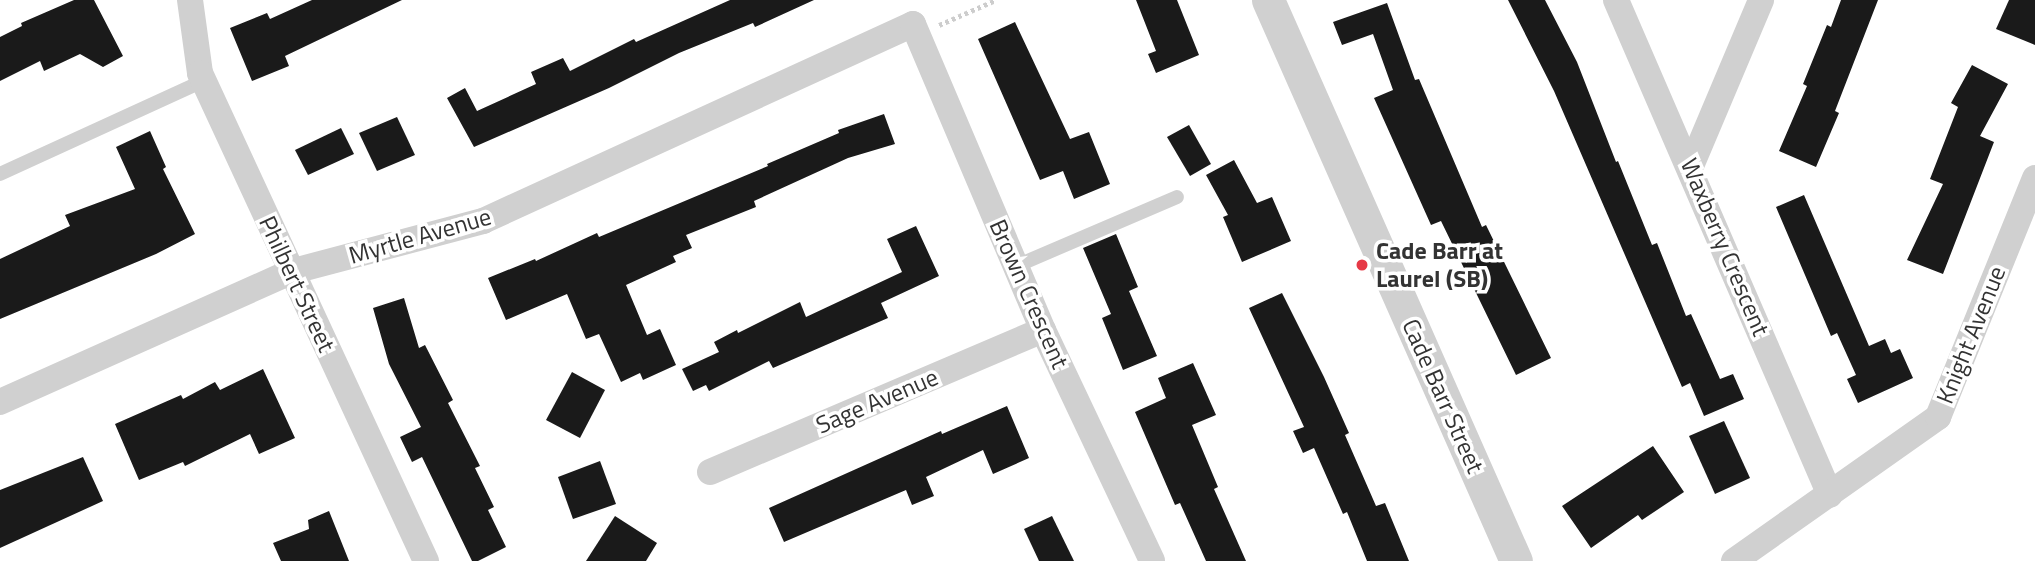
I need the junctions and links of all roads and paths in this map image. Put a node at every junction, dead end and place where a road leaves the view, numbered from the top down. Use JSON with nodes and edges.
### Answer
{"nodes":[{"id":1,"x":190,"y":0,"type":"edge"},
{"id":2,"x":996,"y":0,"type":"edge"},
{"id":3,"x":1268,"y":0,"type":"edge"},
{"id":4,"x":1616,"y":0,"type":"edge"},
{"id":5,"x":1761,"y":0,"type":"edge"},
{"id":6,"x":915,"y":29,"type":"junction"},
{"id":7,"x":203,"y":81,"type":"junction"},
{"id":8,"x":1691,"y":166,"type":"junction"},
{"id":9,"x":0,"y":174,"type":"edge"},
{"id":10,"x":2035,"y":178,"type":"edge"},
{"id":11,"x":1177,"y":197,"type":"dead end"},
{"id":12,"x":1016,"y":266,"type":"junction"},
{"id":13,"x":290,"y":272,"type":"junction"},
{"id":14,"x":1043,"y":330,"type":"junction"},
{"id":15,"x":0,"y":402,"type":"edge"},
{"id":16,"x":710,"y":472,"type":"dead end"},
{"id":17,"x":1830,"y":495,"type":"junction"},
{"id":18,"x":426,"y":561,"type":"edge"},
{"id":19,"x":1152,"y":561,"type":"edge"},
{"id":20,"x":1516,"y":561,"type":"edge"},
{"id":21,"x":1734,"y":561,"type":"edge"}],
"edges":[{"from":1,"to":7,"type":"street","name":"Philbert Street"},
{"from":2,"to":6,"type":"path"},
{"from":3,"to":20,"type":"street","name":"Cade Barr Street"},
{"from":4,"to":8,"type":"street","name":"Waxberry Crescent"},
{"from":5,"to":8,"type":"street"},
{"from":6,"to":12,"type":"street","name":"Brown Crescent"},
{"from":6,"to":13,"type":"street","name":"Myrtle Avenue"},
{"from":7,"to":9,"type":"lane"},
{"from":7,"to":13,"type":"street","name":"Philbert Street"},
{"from":8,"to":17,"type":"street","name":"Waxberry Crescent"},
{"from":10,"to":17,"type":"street","name":"Knight Avenue"},
{"from":11,"to":12,"type":"lane"},
{"from":12,"to":14,"type":"street","name":"Brown Crescent"},
{"from":13,"to":15,"type":"street","name":"Myrtle Avenue"},
{"from":13,"to":18,"type":"street","name":"Philbert Street"},
{"from":14,"to":16,"type":"street","name":"Sage Avenue"},
{"from":14,"to":19,"type":"street","name":"Brown Crescent"},
{"from":17,"to":21,"type":"street","name":"Knight Avenue"}]}
